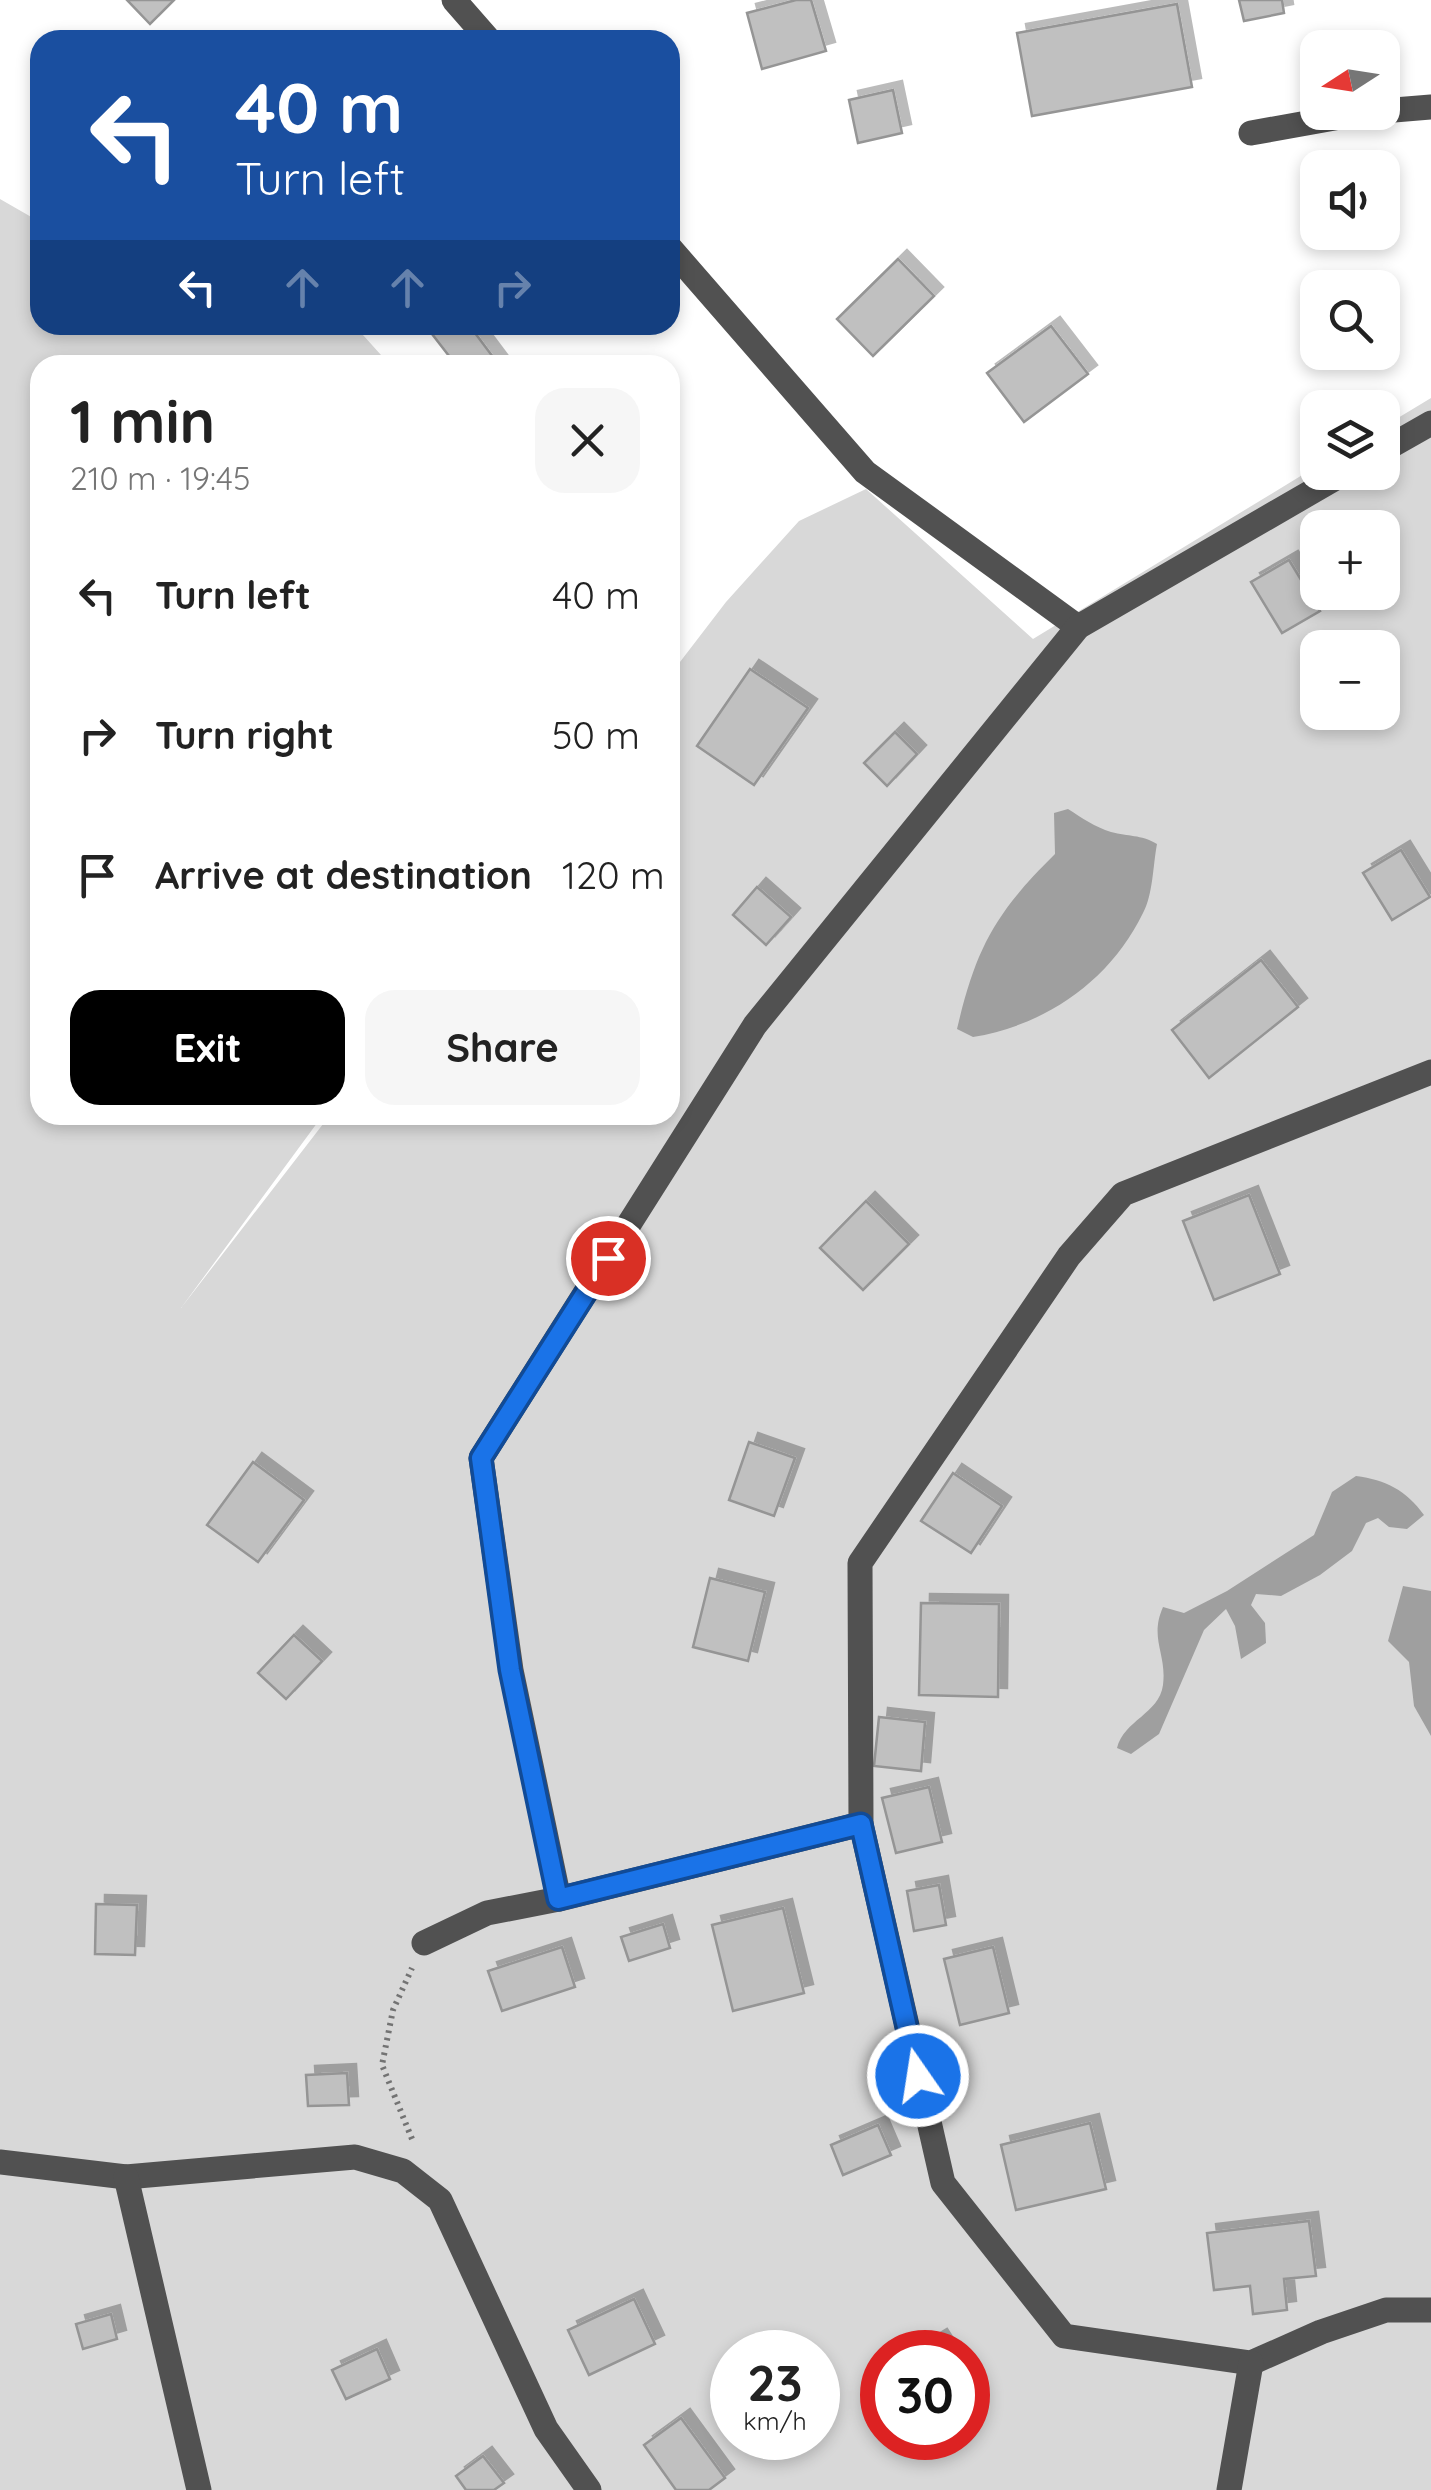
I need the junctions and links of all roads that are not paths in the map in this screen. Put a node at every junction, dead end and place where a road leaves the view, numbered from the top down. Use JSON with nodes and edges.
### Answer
{"nodes":[{"id":1,"x":454,"y":0,"type":"edge"},
{"id":2,"x":480,"y":30,"type":"edge"},
{"id":3,"x":1431,"y":107,"type":"edge"},
{"id":4,"x":1400,"y":110,"type":"edge"},
{"id":5,"x":1300,"y":124,"type":"edge"},
{"id":6,"x":1251,"y":133,"type":"dead end"},
{"id":7,"x":680,"y":259,"type":"edge"},
{"id":8,"x":1431,"y":423,"type":"edge"},
{"id":9,"x":1400,"y":441,"type":"edge"},
{"id":10,"x":1315,"y":490,"type":"edge"},
{"id":11,"x":1078,"y":628,"type":"junction"},
{"id":12,"x":1431,"y":1072,"type":"edge"},
{"id":13,"x":861,"y":1824,"type":"junction"},
{"id":14,"x":558,"y":1899,"type":"junction"},
{"id":15,"x":424,"y":1943,"type":"road end"},
{"id":16,"x":0,"y":2162,"type":"edge"},
{"id":17,"x":126,"y":2177,"type":"junction"},
{"id":18,"x":1431,"y":2310,"type":"edge"},
{"id":19,"x":1251,"y":2363,"type":"junction"},
{"id":20,"x":199,"y":2490,"type":"edge"},
{"id":21,"x":589,"y":2490,"type":"edge"},
{"id":22,"x":1230,"y":2490,"type":"edge"}],
"edges":[{"from":1,"to":2,"type":"street"},
{"from":3,"to":4,"type":"street"},
{"from":5,"to":6,"type":"street"},
{"from":7,"to":11,"type":"street"},
{"from":8,"to":9,"type":"street"},
{"from":10,"to":11,"type":"street"},
{"from":11,"to":14,"type":"street"},
{"from":12,"to":13,"type":"street"},
{"from":13,"to":14,"type":"street"},
{"from":13,"to":19,"type":"street"},
{"from":14,"to":15,"type":"street"},
{"from":16,"to":17,"type":"street"},
{"from":17,"to":20,"type":"street"},
{"from":17,"to":21,"type":"street"},
{"from":18,"to":19,"type":"street"},
{"from":19,"to":22,"type":"street"}]}
